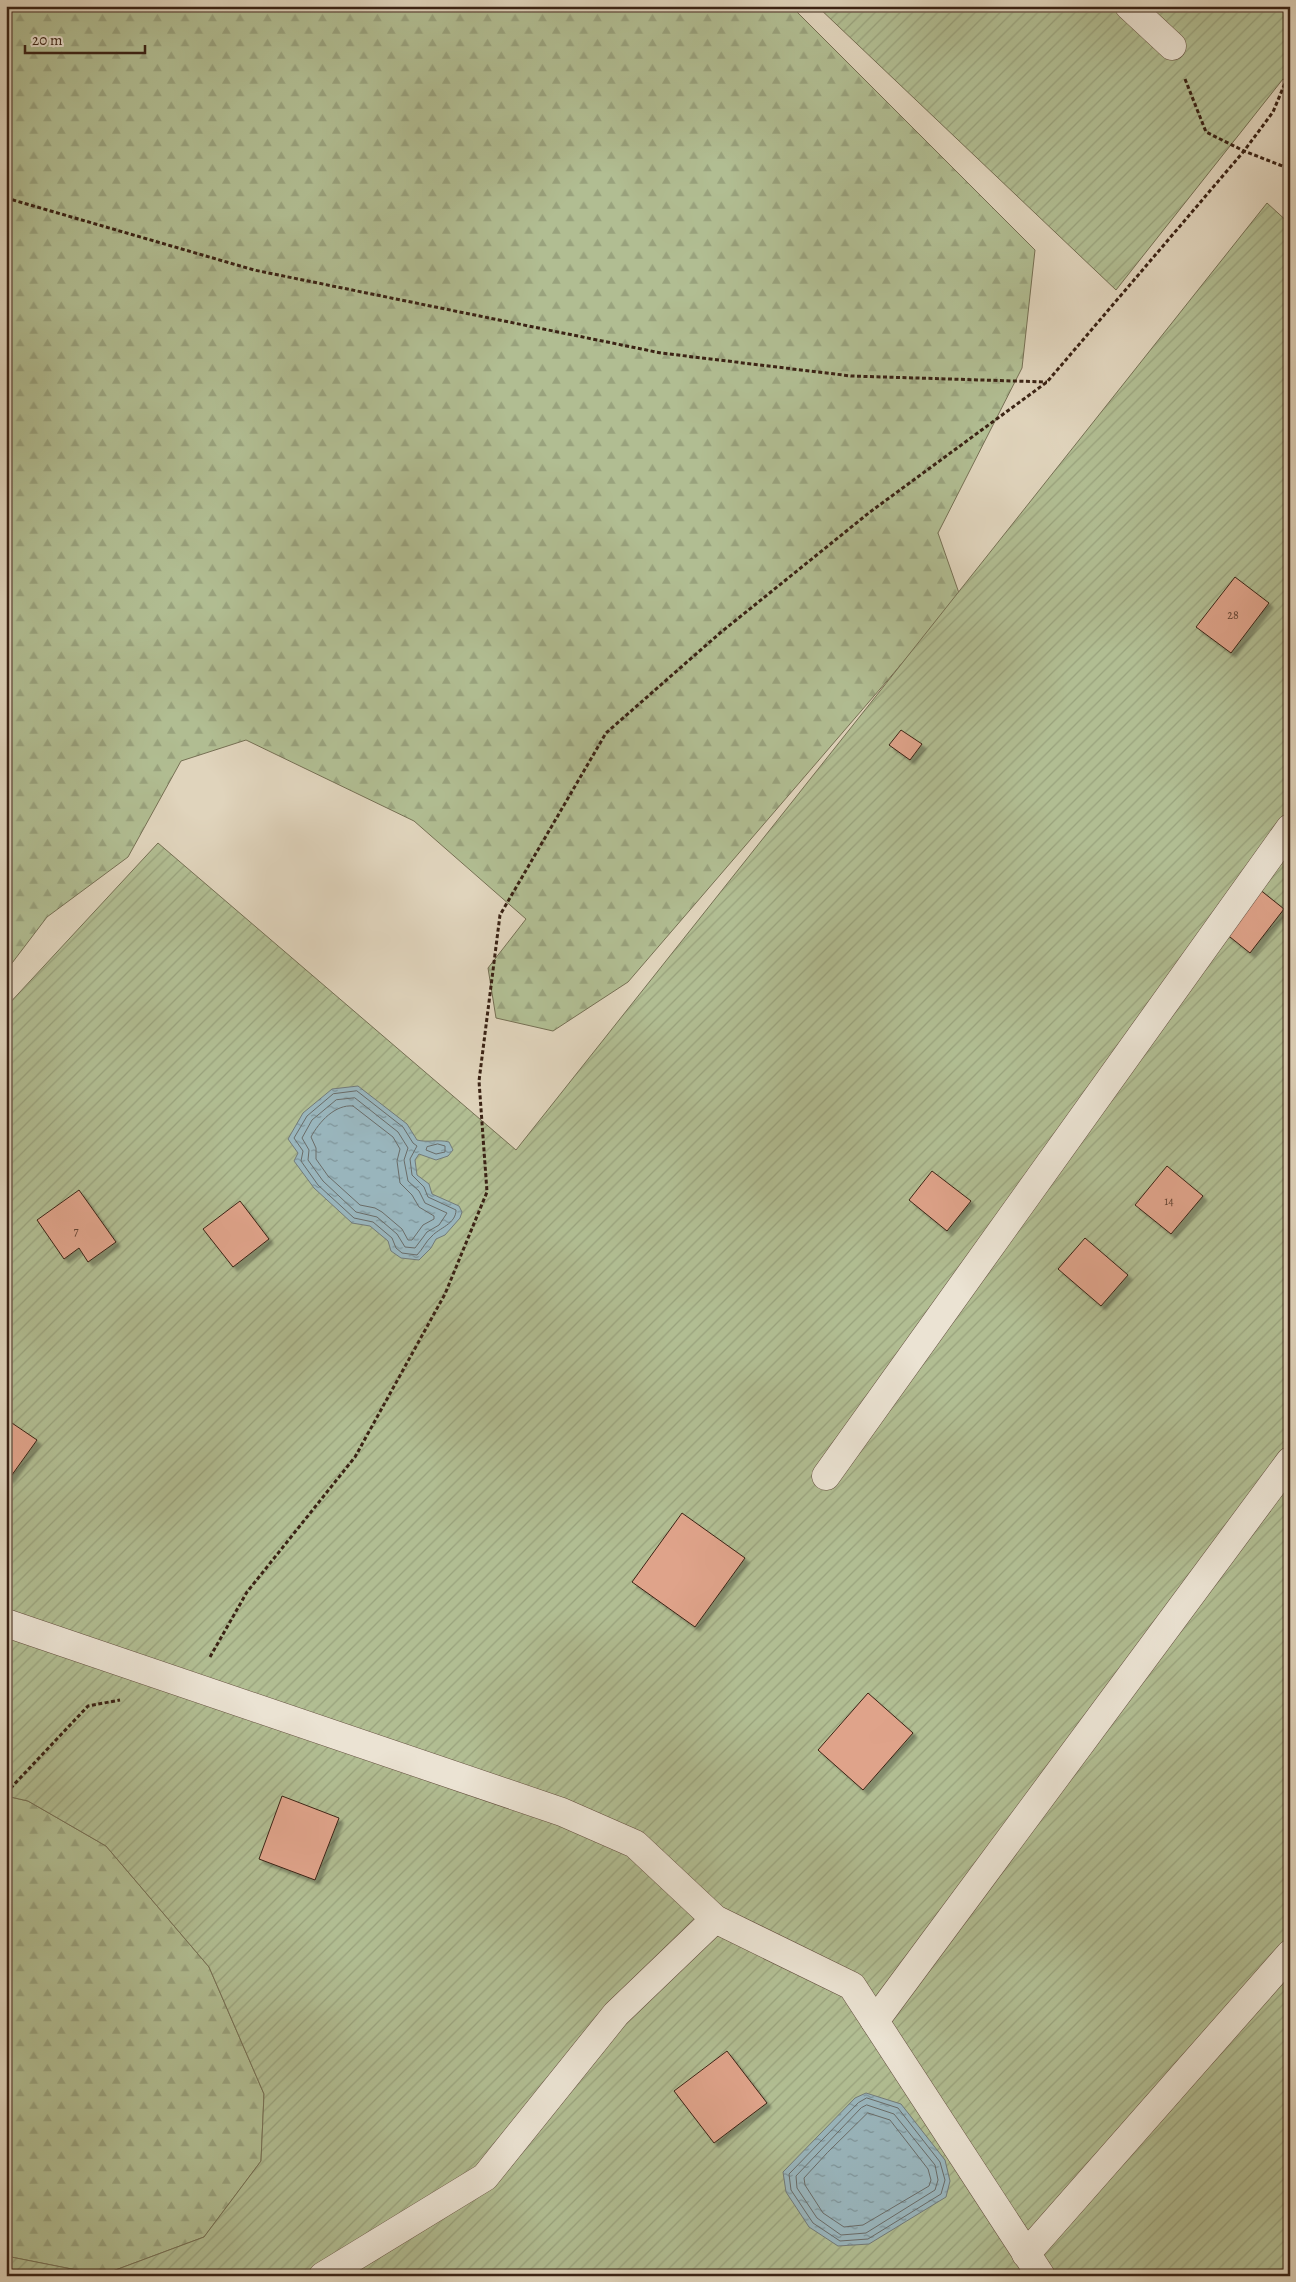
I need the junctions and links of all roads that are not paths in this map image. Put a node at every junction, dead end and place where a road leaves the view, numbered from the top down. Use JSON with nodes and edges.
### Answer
{"nodes":[{"id":1,"x":1129,"y":6,"type":"edge"},
{"id":2,"x":1172,"y":46,"type":"road end"},
{"id":3,"x":1290,"y":828,"type":"edge"},
{"id":4,"x":1290,"y":1461,"type":"edge"},
{"id":5,"x":826,"y":1476,"type":"dead end"},
{"id":6,"x":6,"y":1622,"type":"edge"},
{"id":7,"x":715,"y":1919,"type":"junction"},
{"id":8,"x":1290,"y":1954,"type":"edge"},
{"id":9,"x":875,"y":2021,"type":"junction"},
{"id":10,"x":1033,"y":2265,"type":"edge"},
{"id":11,"x":323,"y":2276,"type":"edge"}],
"edges":[{"from":1,"to":2,"type":"street"},
{"from":3,"to":5,"type":"street"},
{"from":4,"to":9,"type":"street"},
{"from":6,"to":7,"type":"street"},
{"from":7,"to":9,"type":"street"},
{"from":7,"to":11,"type":"street"},
{"from":8,"to":10,"type":"street"},
{"from":9,"to":10,"type":"street"}]}
